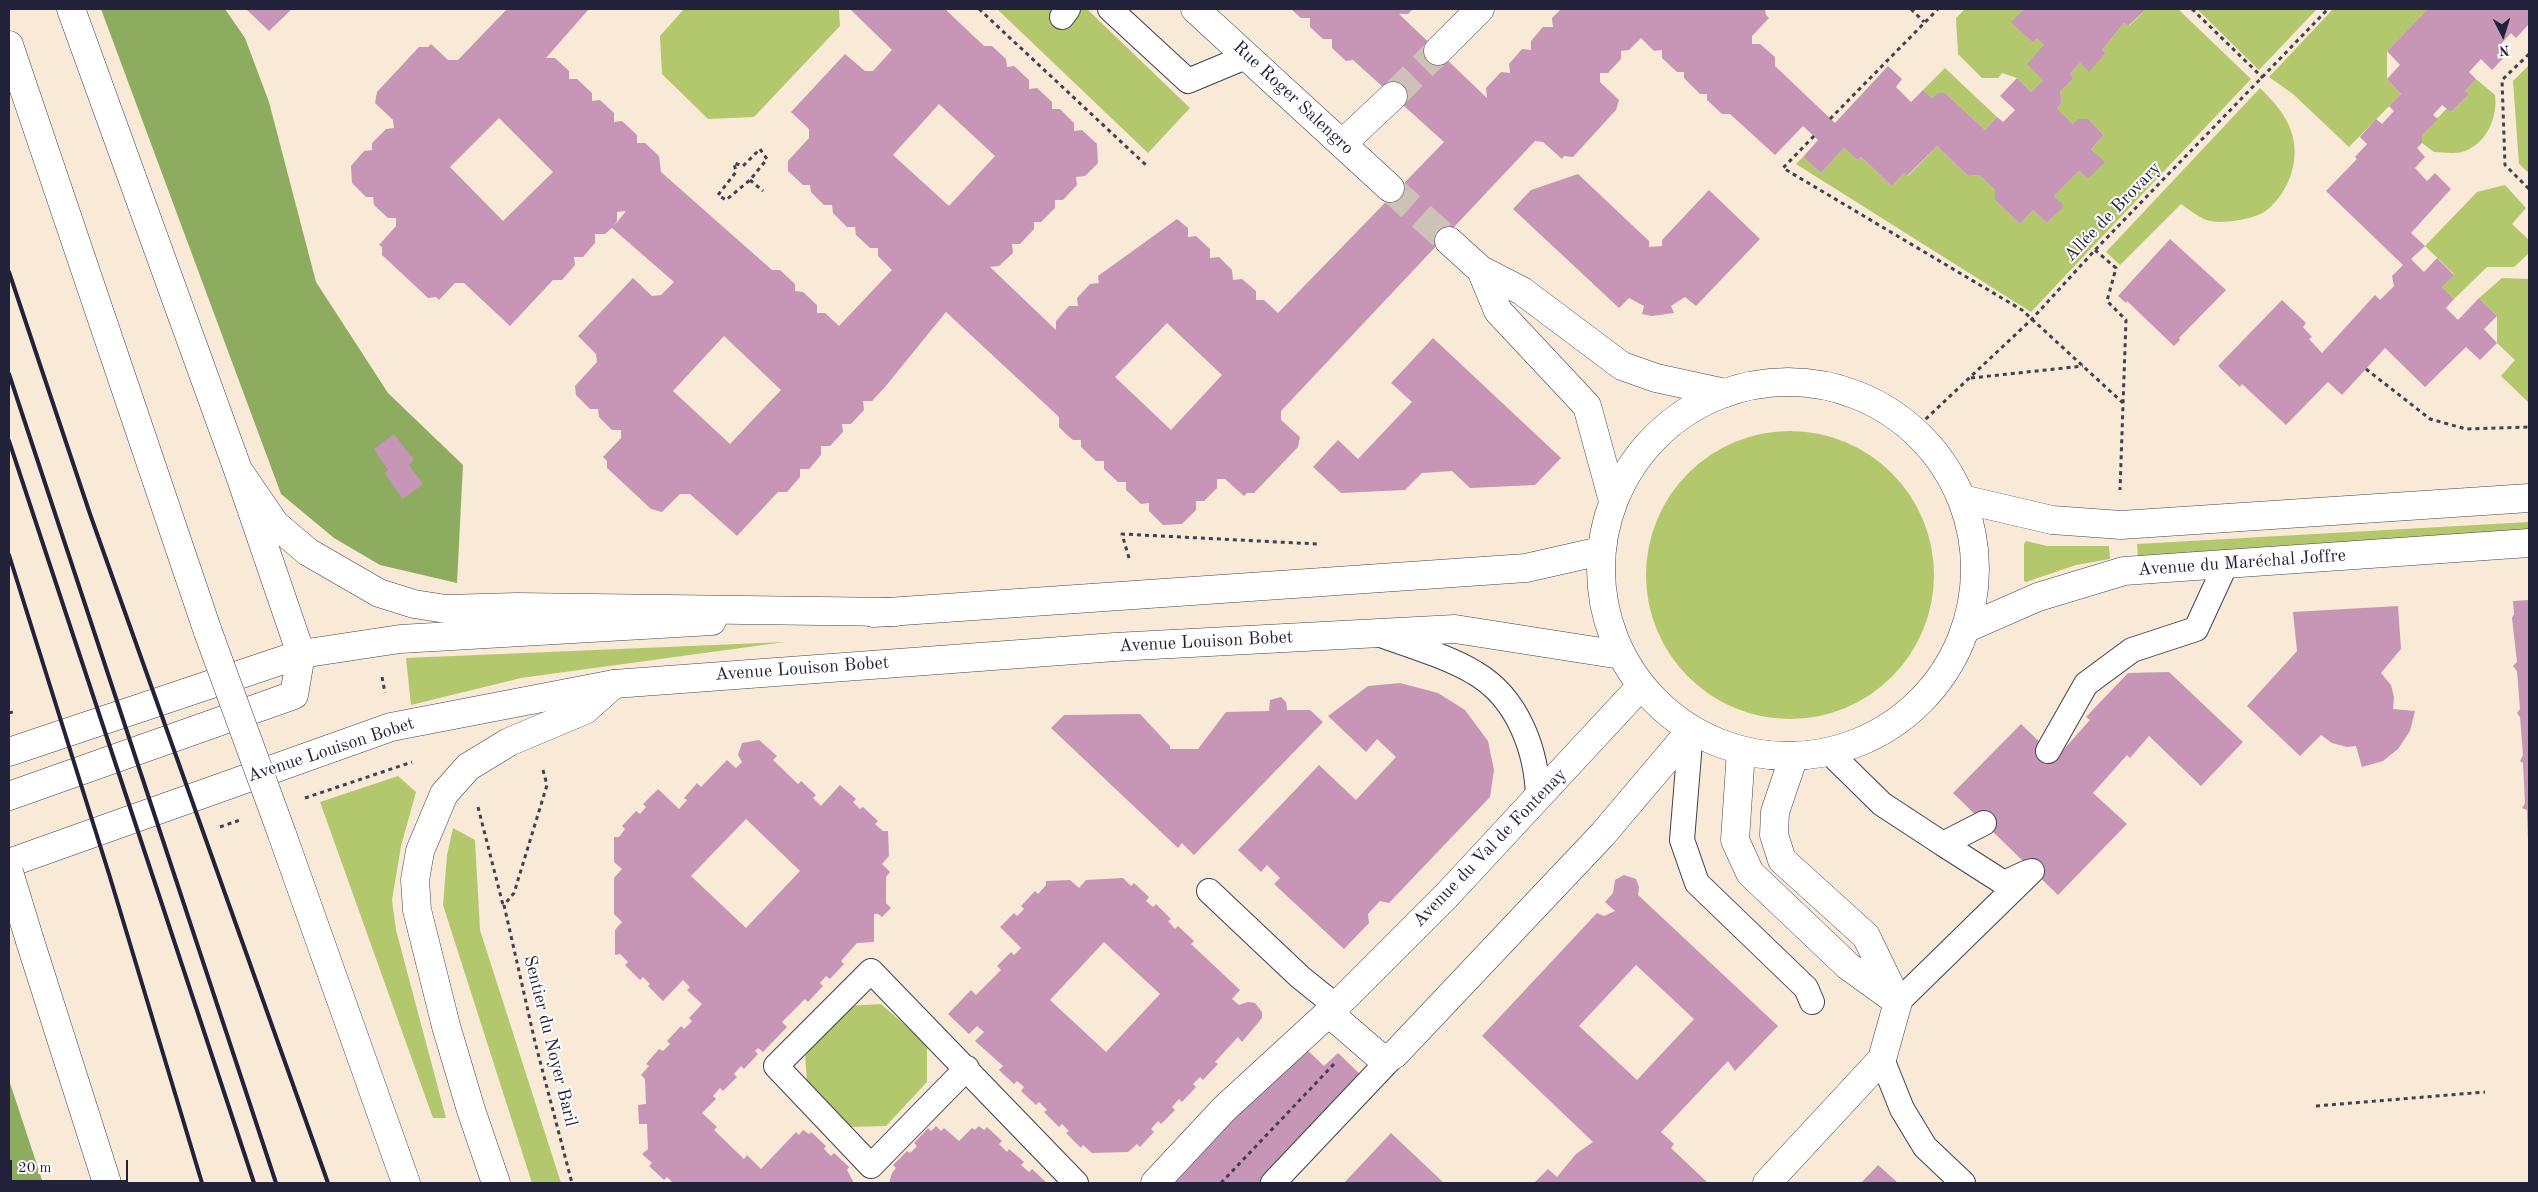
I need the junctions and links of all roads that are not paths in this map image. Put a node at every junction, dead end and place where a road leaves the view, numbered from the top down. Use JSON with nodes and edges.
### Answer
{"nodes":[{"id":1,"x":71,"y":9,"type":"edge"},
{"id":2,"x":1110,"y":9,"type":"edge"},
{"id":3,"x":1196,"y":9,"type":"edge"},
{"id":4,"x":1480,"y":9,"type":"edge"},
{"id":5,"x":9,"y":45,"type":"edge"},
{"id":6,"x":1438,"y":51,"type":"tunnel mouth"},
{"id":7,"x":1248,"y":56,"type":"junction"},
{"id":8,"x":1394,"y":96,"type":"tunnel mouth"},
{"id":9,"x":1343,"y":143,"type":"junction"},
{"id":10,"x":1390,"y":188,"type":"tunnel mouth"},
{"id":11,"x":1449,"y":241,"type":"tunnel mouth"},
{"id":12,"x":1481,"y":270,"type":"junction"},
{"id":13,"x":1725,"y":393,"type":"junction"},
{"id":14,"x":238,"y":470,"type":"junction"},
{"id":15,"x":2529,"y":498,"type":"edge"},
{"id":16,"x":1962,"y":499,"type":"junction"},
{"id":17,"x":1613,"y":502,"type":"junction"},
{"id":18,"x":2529,"y":543,"type":"edge"},
{"id":19,"x":1601,"y":551,"type":"junction"},
{"id":20,"x":2226,"y":564,"type":"junction"},
{"id":21,"x":896,"y":612,"type":"junction"},
{"id":22,"x":1966,"y":629,"type":"junction"},
{"id":23,"x":1374,"y":632,"type":"junction"},
{"id":24,"x":301,"y":654,"type":"junction"},
{"id":25,"x":1621,"y":655,"type":"junction"},
{"id":26,"x":614,"y":684,"type":"junction"},
{"id":27,"x":1641,"y":686,"type":"junction"},
{"id":28,"x":1691,"y":730,"type":"junction"},
{"id":29,"x":2060,"y":740,"type":"dead end"},
{"id":30,"x":1741,"y":751,"type":"junction"},
{"id":31,"x":9,"y":752,"type":"edge"},
{"id":32,"x":1828,"y":752,"type":"junction"},
{"id":33,"x":1794,"y":756,"type":"junction"},
{"id":34,"x":9,"y":796,"type":"edge"},
{"id":35,"x":1538,"y":798,"type":"junction"},
{"id":36,"x":1984,"y":823,"type":"dead end"},
{"id":37,"x":1943,"y":844,"type":"junction"},
{"id":38,"x":9,"y":863,"type":"edge"},
{"id":39,"x":9,"y":872,"type":"edge"},
{"id":40,"x":1209,"y":891,"type":"dead end"},
{"id":41,"x":1812,"y":1002,"type":"dead end"},
{"id":42,"x":1898,"y":1002,"type":"junction"},
{"id":43,"x":1336,"y":1006,"type":"junction"},
{"id":44,"x":1395,"y":1054,"type":"junction"},
{"id":45,"x":1882,"y":1059,"type":"junction"},
{"id":46,"x":967,"y":1068,"type":"junction"},
{"id":47,"x":107,"y":1183,"type":"edge"},
{"id":48,"x":406,"y":1183,"type":"edge"},
{"id":49,"x":496,"y":1183,"type":"edge"},
{"id":50,"x":1076,"y":1183,"type":"edge"},
{"id":51,"x":1155,"y":1183,"type":"edge"},
{"id":52,"x":1272,"y":1183,"type":"edge"},
{"id":53,"x":1766,"y":1183,"type":"edge"},
{"id":54,"x":1963,"y":1183,"type":"edge"}],
"edges":[{"from":1,"to":14,"type":"main road"},
{"from":2,"to":7,"type":"lane"},
{"from":3,"to":7,"type":"main road","name":"Rue Roger Salengro"},
{"from":4,"to":6,"type":"main road"},
{"from":5,"to":48,"type":"main road","bridge":true},
{"from":7,"to":9,"type":"main road","name":"Rue Roger Salengro"},
{"from":8,"to":9,"type":"main road"},
{"from":9,"to":10,"type":"main road","name":"Rue Roger Salengro"},
{"from":11,"to":12,"type":"main road"},
{"from":12,"to":13,"type":"main road"},
{"from":12,"to":17,"type":"main road"},
{"from":13,"to":16,"type":"main road"},
{"from":13,"to":17,"type":"main road"},
{"from":14,"to":21,"type":"main road"},
{"from":14,"to":24,"type":"main road"},
{"from":15,"to":16,"type":"main road"},
{"from":16,"to":22,"type":"main road"},
{"from":17,"to":19,"type":"main road"},
{"from":18,"to":20,"type":"main road","name":"Avenue du Maréchal Joffre"},
{"from":19,"to":21,"type":"main road"},
{"from":19,"to":25,"type":"main road"},
{"from":20,"to":22,"type":"main road","name":"Avenue du Maréchal Joffre"},
{"from":20,"to":29,"type":"lane"},
{"from":21,"to":24,"type":"main road"},
{"from":22,"to":32,"type":"main road"},
{"from":23,"to":25,"type":"main road","name":"Avenue Louison Bobet"},
{"from":23,"to":26,"type":"main road","name":"Avenue Louison Bobet"},
{"from":23,"to":35,"type":"lane"},
{"from":24,"to":31,"type":"main road"},
{"from":24,"to":34,"type":"main road"},
{"from":25,"to":27,"type":"main road"},
{"from":26,"to":38,"type":"main road","name":"Avenue Louison Bobet"},
{"from":26,"to":49,"type":"main road"},
{"from":27,"to":28,"type":"main road"},
{"from":27,"to":35,"type":"main road","name":"Avenue du Val de Fontenay"},
{"from":28,"to":30,"type":"main road"},
{"from":28,"to":41,"type":"lane"},
{"from":28,"to":44,"type":"main road"},
{"from":30,"to":33,"type":"main road"},
{"from":30,"to":42,"type":"main road"},
{"from":32,"to":33,"type":"main road"},
{"from":32,"to":37,"type":"lane"},
{"from":33,"to":42,"type":"main road"},
{"from":35,"to":43,"type":"main road","name":"Avenue du Val de Fontenay"},
{"from":36,"to":37,"type":"lane"},
{"from":37,"to":42,"type":"lane"},
{"from":39,"to":47,"type":"main road","bridge":true},
{"from":40,"to":43,"type":"lane"},
{"from":42,"to":45,"type":"main road"},
{"from":43,"to":44,"type":"main road"},
{"from":43,"to":51,"type":"main road","name":"Avenue du Val de Fontenay"},
{"from":44,"to":52,"type":"lane"},
{"from":45,"to":53,"type":"main road"},
{"from":45,"to":54,"type":"lane"},
{"from":46,"to":46,"type":"lane"},
{"from":46,"to":50,"type":"lane"}]}
